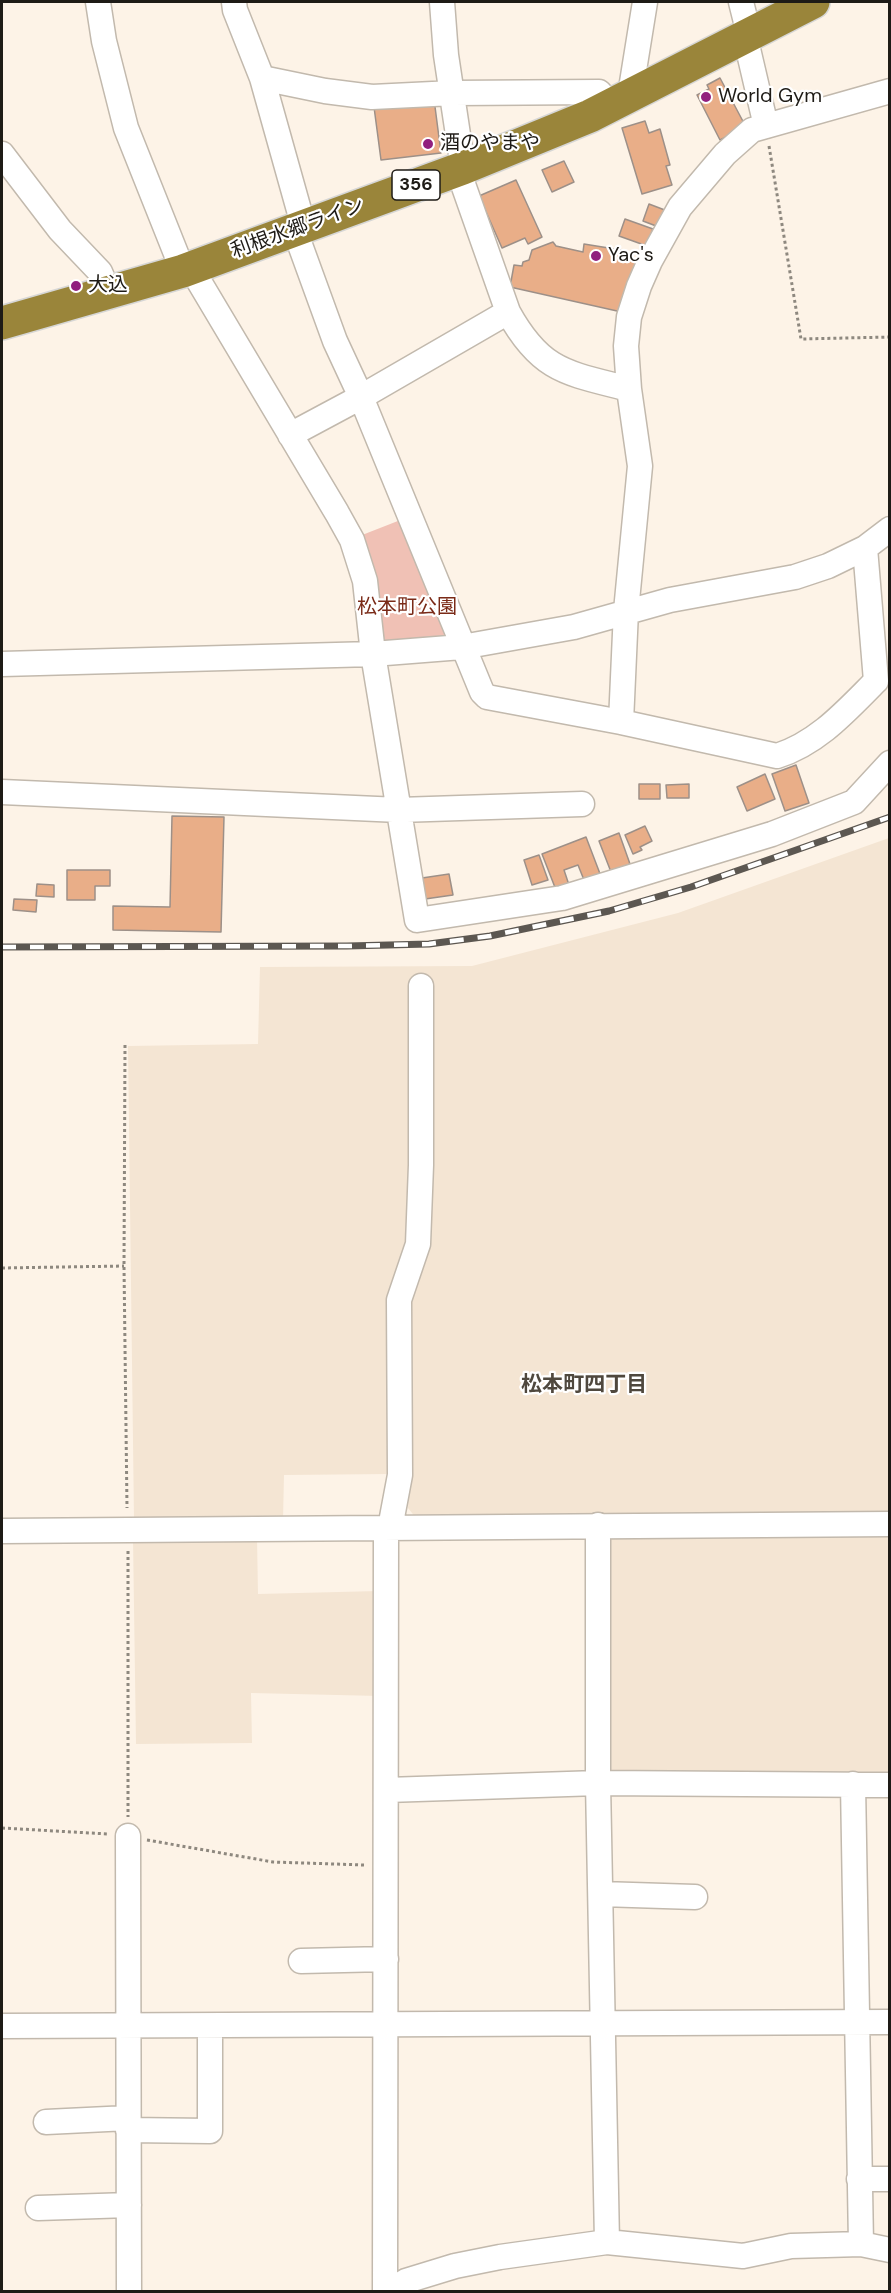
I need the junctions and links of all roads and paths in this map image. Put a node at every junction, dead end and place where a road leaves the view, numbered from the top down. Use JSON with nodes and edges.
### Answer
{"nodes":[{"id":1,"x":98,"y":2,"type":"edge"},
{"id":2,"x":234,"y":2,"type":"edge"},
{"id":3,"x":442,"y":2,"type":"edge"},
{"id":4,"x":645,"y":2,"type":"edge"},
{"id":5,"x":741,"y":2,"type":"edge"},
{"id":6,"x":813,"y":2,"type":"edge"},
{"id":7,"x":747,"y":35,"type":"junction"},
{"id":8,"x":262,"y":78,"type":"junction"},
{"id":9,"x":890,"y":91,"type":"edge"},
{"id":10,"x":453,"y":93,"type":"junction"},
{"id":11,"x":620,"y":100,"type":"junction"},
{"id":12,"x":766,"y":126,"type":"junction"},
{"id":13,"x":2,"y":154,"type":"edge"},
{"id":14,"x":461,"y":169,"type":"junction"},
{"id":15,"x":300,"y":229,"type":"junction"},
{"id":16,"x":187,"y":269,"type":"junction"},
{"id":17,"x":109,"y":293,"type":"junction"},
{"id":18,"x":508,"y":312,"type":"junction"},
{"id":19,"x":2,"y":323,"type":"edge"},
{"id":20,"x":890,"y":337,"type":"edge"},
{"id":21,"x":629,"y":389,"type":"junction"},
{"id":22,"x":361,"y":398,"type":"junction"},
{"id":23,"x":290,"y":435,"type":"junction"},
{"id":24,"x":890,"y":529,"type":"edge"},
{"id":25,"x":865,"y":548,"type":"junction"},
{"id":26,"x":626,"y":611,"type":"junction"},
{"id":27,"x":462,"y":647,"type":"junction"},
{"id":28,"x":374,"y":654,"type":"junction"},
{"id":29,"x":2,"y":664,"type":"edge"},
{"id":30,"x":621,"y":722,"type":"junction"},
{"id":31,"x":890,"y":763,"type":"edge"},
{"id":32,"x":2,"y":792,"type":"edge"},
{"id":33,"x":582,"y":804,"type":"dead end"},
{"id":34,"x":399,"y":810,"type":"junction"},
{"id":35,"x":421,"y":986,"type":"dead end"},
{"id":36,"x":125,"y":1045,"type":"dead end"},
{"id":37,"x":124,"y":1266,"type":"junction"},
{"id":38,"x":2,"y":1268,"type":"edge"},
{"id":39,"x":890,"y":1524,"type":"edge"},
{"id":40,"x":598,"y":1525,"type":"junction"},
{"id":41,"x":388,"y":1528,"type":"junction"},
{"id":42,"x":128,"y":1530,"type":"junction"},
{"id":43,"x":2,"y":1531,"type":"edge"},
{"id":44,"x":598,"y":1784,"type":"junction"},
{"id":45,"x":853,"y":1784,"type":"junction"},
{"id":46,"x":890,"y":1785,"type":"edge"},
{"id":47,"x":387,"y":1790,"type":"junction"},
{"id":48,"x":2,"y":1828,"type":"edge"},
{"id":49,"x":128,"y":1836,"type":"junction"},
{"id":50,"x":387,"y":1865,"type":"junction"},
{"id":51,"x":601,"y":1894,"type":"junction"},
{"id":52,"x":695,"y":1897,"type":"dead end"},
{"id":53,"x":386,"y":1959,"type":"junction"},
{"id":54,"x":302,"y":1961,"type":"dead end"},
{"id":55,"x":857,"y":2022,"type":"junction"},
{"id":56,"x":890,"y":2022,"type":"edge"},
{"id":57,"x":603,"y":2024,"type":"junction"},
{"id":58,"x":210,"y":2025,"type":"junction"},
{"id":59,"x":386,"y":2025,"type":"junction"},
{"id":60,"x":2,"y":2026,"type":"edge"},
{"id":61,"x":127,"y":2026,"type":"junction"},
{"id":62,"x":46,"y":2122,"type":"dead end"},
{"id":63,"x":128,"y":2124,"type":"junction"},
{"id":64,"x":890,"y":2179,"type":"edge"},
{"id":65,"x":860,"y":2180,"type":"junction"},
{"id":66,"x":129,"y":2205,"type":"junction"},
{"id":67,"x":38,"y":2208,"type":"dead end"},
{"id":68,"x":607,"y":2242,"type":"junction"},
{"id":69,"x":861,"y":2244,"type":"junction"},
{"id":70,"x":890,"y":2250,"type":"edge"},
{"id":71,"x":129,"y":2292,"type":"edge"},
{"id":72,"x":387,"y":2292,"type":"edge"}],
"edges":[{"from":1,"to":16,"type":"street"},
{"from":2,"to":8,"type":"street"},
{"from":3,"to":10,"type":"street"},
{"from":4,"to":11,"type":"street"},
{"from":5,"to":7,"type":"street"},
{"from":6,"to":7,"type":"highway","name":"利根水郷ライン","number":"356"},
{"from":7,"to":11,"type":"highway","name":"利根水郷ライン","number":"356"},
{"from":7,"to":12,"type":"street"},
{"from":8,"to":10,"type":"street"},
{"from":8,"to":15,"type":"street"},
{"from":9,"to":12,"type":"street"},
{"from":10,"to":11,"type":"street"},
{"from":10,"to":14,"type":"street"},
{"from":11,"to":14,"type":"highway","name":"利根水郷ライン","number":"356"},
{"from":12,"to":20,"type":"path"},
{"from":12,"to":21,"type":"street"},
{"from":13,"to":17,"type":"street"},
{"from":14,"to":15,"type":"highway","name":"利根水郷ライン","number":"356"},
{"from":14,"to":18,"type":"street"},
{"from":15,"to":16,"type":"highway","name":"利根水郷ライン","number":"356"},
{"from":15,"to":22,"type":"street"},
{"from":16,"to":17,"type":"highway","name":"利根水郷ライン","number":"356"},
{"from":16,"to":23,"type":"street"},
{"from":17,"to":19,"type":"highway","name":"利根水郷ライン","number":"356"},
{"from":18,"to":21,"type":"street"},
{"from":18,"to":22,"type":"street"},
{"from":21,"to":26,"type":"street"},
{"from":22,"to":23,"type":"street"},
{"from":22,"to":27,"type":"street"},
{"from":23,"to":28,"type":"street"},
{"from":24,"to":25,"type":"street"},
{"from":25,"to":26,"type":"street"},
{"from":25,"to":30,"type":"street"},
{"from":26,"to":27,"type":"street"},
{"from":26,"to":30,"type":"street"},
{"from":27,"to":28,"type":"street"},
{"from":27,"to":30,"type":"street"},
{"from":28,"to":29,"type":"street"},
{"from":28,"to":34,"type":"street"},
{"from":31,"to":34,"type":"street"},
{"from":32,"to":34,"type":"street"},
{"from":33,"to":34,"type":"street"},
{"from":35,"to":41,"type":"street"},
{"from":36,"to":37,"type":"path"},
{"from":37,"to":38,"type":"path"},
{"from":37,"to":42,"type":"path"},
{"from":39,"to":40,"type":"street"},
{"from":40,"to":41,"type":"street"},
{"from":40,"to":44,"type":"street"},
{"from":41,"to":42,"type":"street"},
{"from":41,"to":47,"type":"street"},
{"from":42,"to":43,"type":"street"},
{"from":42,"to":49,"type":"path"},
{"from":44,"to":45,"type":"street"},
{"from":44,"to":47,"type":"street"},
{"from":44,"to":51,"type":"street"},
{"from":45,"to":46,"type":"street"},
{"from":45,"to":55,"type":"street"},
{"from":47,"to":50,"type":"street"},
{"from":48,"to":49,"type":"path"},
{"from":49,"to":50,"type":"path"},
{"from":49,"to":61,"type":"street"},
{"from":50,"to":53,"type":"street"},
{"from":51,"to":52,"type":"street"},
{"from":51,"to":57,"type":"street"},
{"from":53,"to":54,"type":"street"},
{"from":53,"to":59,"type":"street"},
{"from":55,"to":56,"type":"street"},
{"from":55,"to":57,"type":"street"},
{"from":55,"to":65,"type":"street"},
{"from":57,"to":59,"type":"street"},
{"from":57,"to":68,"type":"street"},
{"from":58,"to":59,"type":"street"},
{"from":58,"to":61,"type":"street"},
{"from":58,"to":63,"type":"street"},
{"from":59,"to":72,"type":"street"},
{"from":60,"to":61,"type":"street"},
{"from":61,"to":63,"type":"street"},
{"from":62,"to":63,"type":"street"},
{"from":63,"to":66,"type":"street"},
{"from":64,"to":65,"type":"street"},
{"from":65,"to":69,"type":"street"},
{"from":66,"to":67,"type":"street"},
{"from":66,"to":71,"type":"street"},
{"from":68,"to":69,"type":"street"},
{"from":68,"to":72,"type":"street"},
{"from":69,"to":70,"type":"street"}]}
